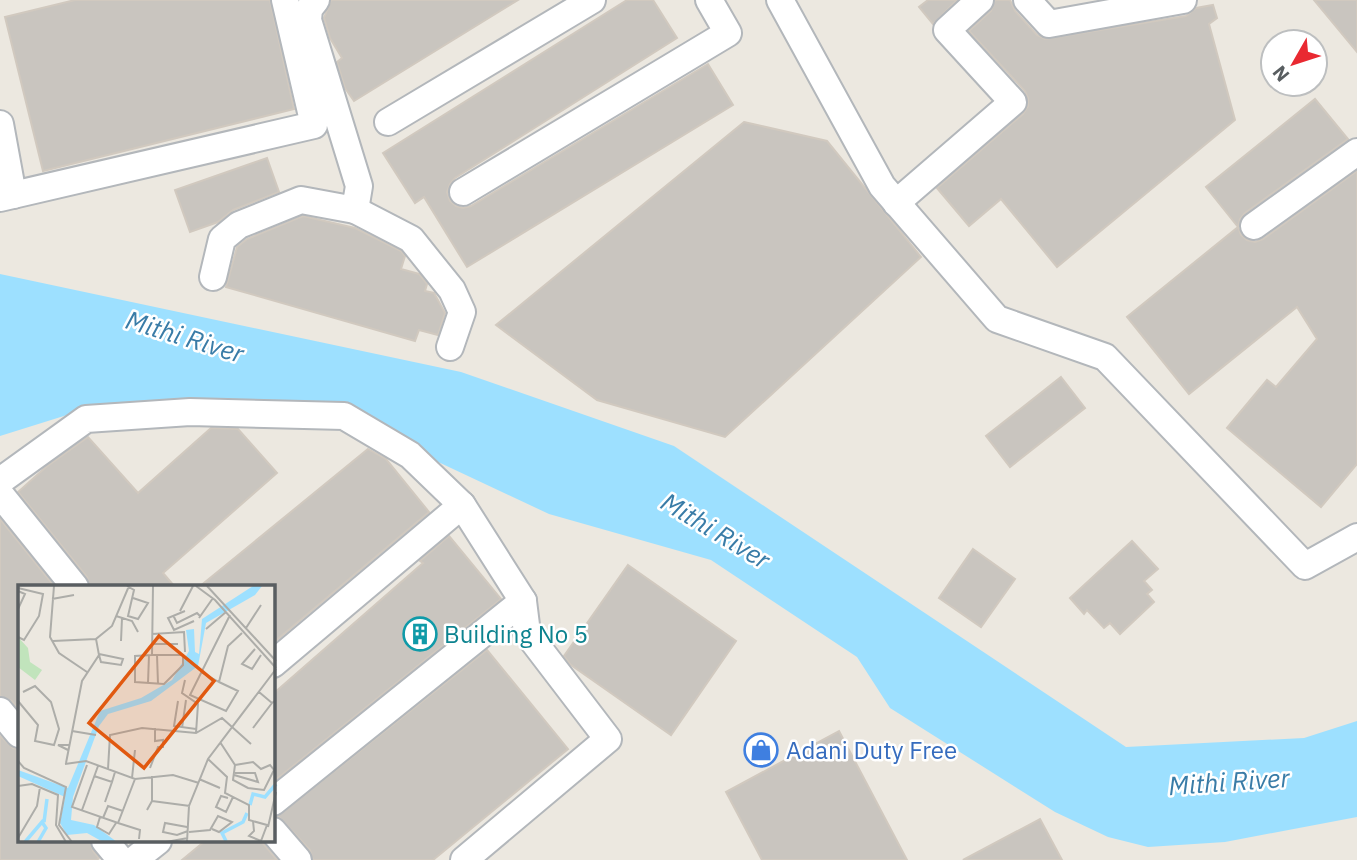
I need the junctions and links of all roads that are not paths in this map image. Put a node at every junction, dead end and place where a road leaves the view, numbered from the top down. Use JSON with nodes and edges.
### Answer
{"nodes":[{"id":1,"x":285,"y":0,"type":"edge"},
{"id":2,"x":316,"y":0,"type":"edge"},
{"id":3,"x":592,"y":0,"type":"edge"},
{"id":4,"x":709,"y":0,"type":"edge"},
{"id":5,"x":780,"y":0,"type":"edge"},
{"id":6,"x":981,"y":0,"type":"edge"},
{"id":7,"x":1027,"y":0,"type":"edge"},
{"id":8,"x":1183,"y":0,"type":"edge"},
{"id":9,"x":388,"y":122,"type":"dead end"},
{"id":10,"x":0,"y":124,"type":"edge"},
{"id":11,"x":1357,"y":152,"type":"edge"},
{"id":12,"x":463,"y":192,"type":"dead end"},
{"id":13,"x":6,"y":197,"type":"edge"},
{"id":14,"x":896,"y":203,"type":"junction"},
{"id":15,"x":355,"y":210,"type":"junction"},
{"id":16,"x":1254,"y":226,"type":"dead end"},
{"id":17,"x":213,"y":277,"type":"dead end"},
{"id":18,"x":450,"y":347,"type":"dead end"},
{"id":19,"x":0,"y":481,"type":"edge"},
{"id":20,"x":0,"y":494,"type":"edge"},
{"id":21,"x":462,"y":505,"type":"junction"},
{"id":22,"x":1357,"y":537,"type":"edge"},
{"id":23,"x":73,"y":585,"type":"edge"},
{"id":24,"x":523,"y":601,"type":"junction"},
{"id":25,"x":275,"y":662,"type":"edge"},
{"id":26,"x":0,"y":711,"type":"edge"},
{"id":27,"x":18,"y":733,"type":"edge"},
{"id":28,"x":275,"y":801,"type":"edge"},
{"id":29,"x":275,"y":833,"type":"edge"},
{"id":30,"x":106,"y":842,"type":"edge"},
{"id":31,"x":157,"y":842,"type":"edge"},
{"id":32,"x":121,"y":860,"type":"edge"},
{"id":33,"x":134,"y":860,"type":"edge"},
{"id":34,"x":299,"y":860,"type":"edge"},
{"id":35,"x":464,"y":860,"type":"edge"}],
"edges":[{"from":1,"to":13,"type":"lane"},
{"from":2,"to":15,"type":"lane"},
{"from":3,"to":9,"type":"lane"},
{"from":4,"to":12,"type":"lane"},
{"from":5,"to":14,"type":"lane"},
{"from":6,"to":14,"type":"lane"},
{"from":7,"to":8,"type":"lane"},
{"from":10,"to":13,"type":"lane"},
{"from":11,"to":16,"type":"lane"},
{"from":14,"to":22,"type":"lane"},
{"from":15,"to":17,"type":"lane"},
{"from":15,"to":18,"type":"lane"},
{"from":19,"to":21,"type":"lane"},
{"from":20,"to":23,"type":"lane"},
{"from":21,"to":24,"type":"lane"},
{"from":21,"to":25,"type":"lane"},
{"from":24,"to":28,"type":"lane"},
{"from":24,"to":35,"type":"lane"},
{"from":26,"to":27,"type":"lane"},
{"from":29,"to":34,"type":"lane"},
{"from":30,"to":32,"type":"lane"},
{"from":31,"to":33,"type":"lane"}]}
